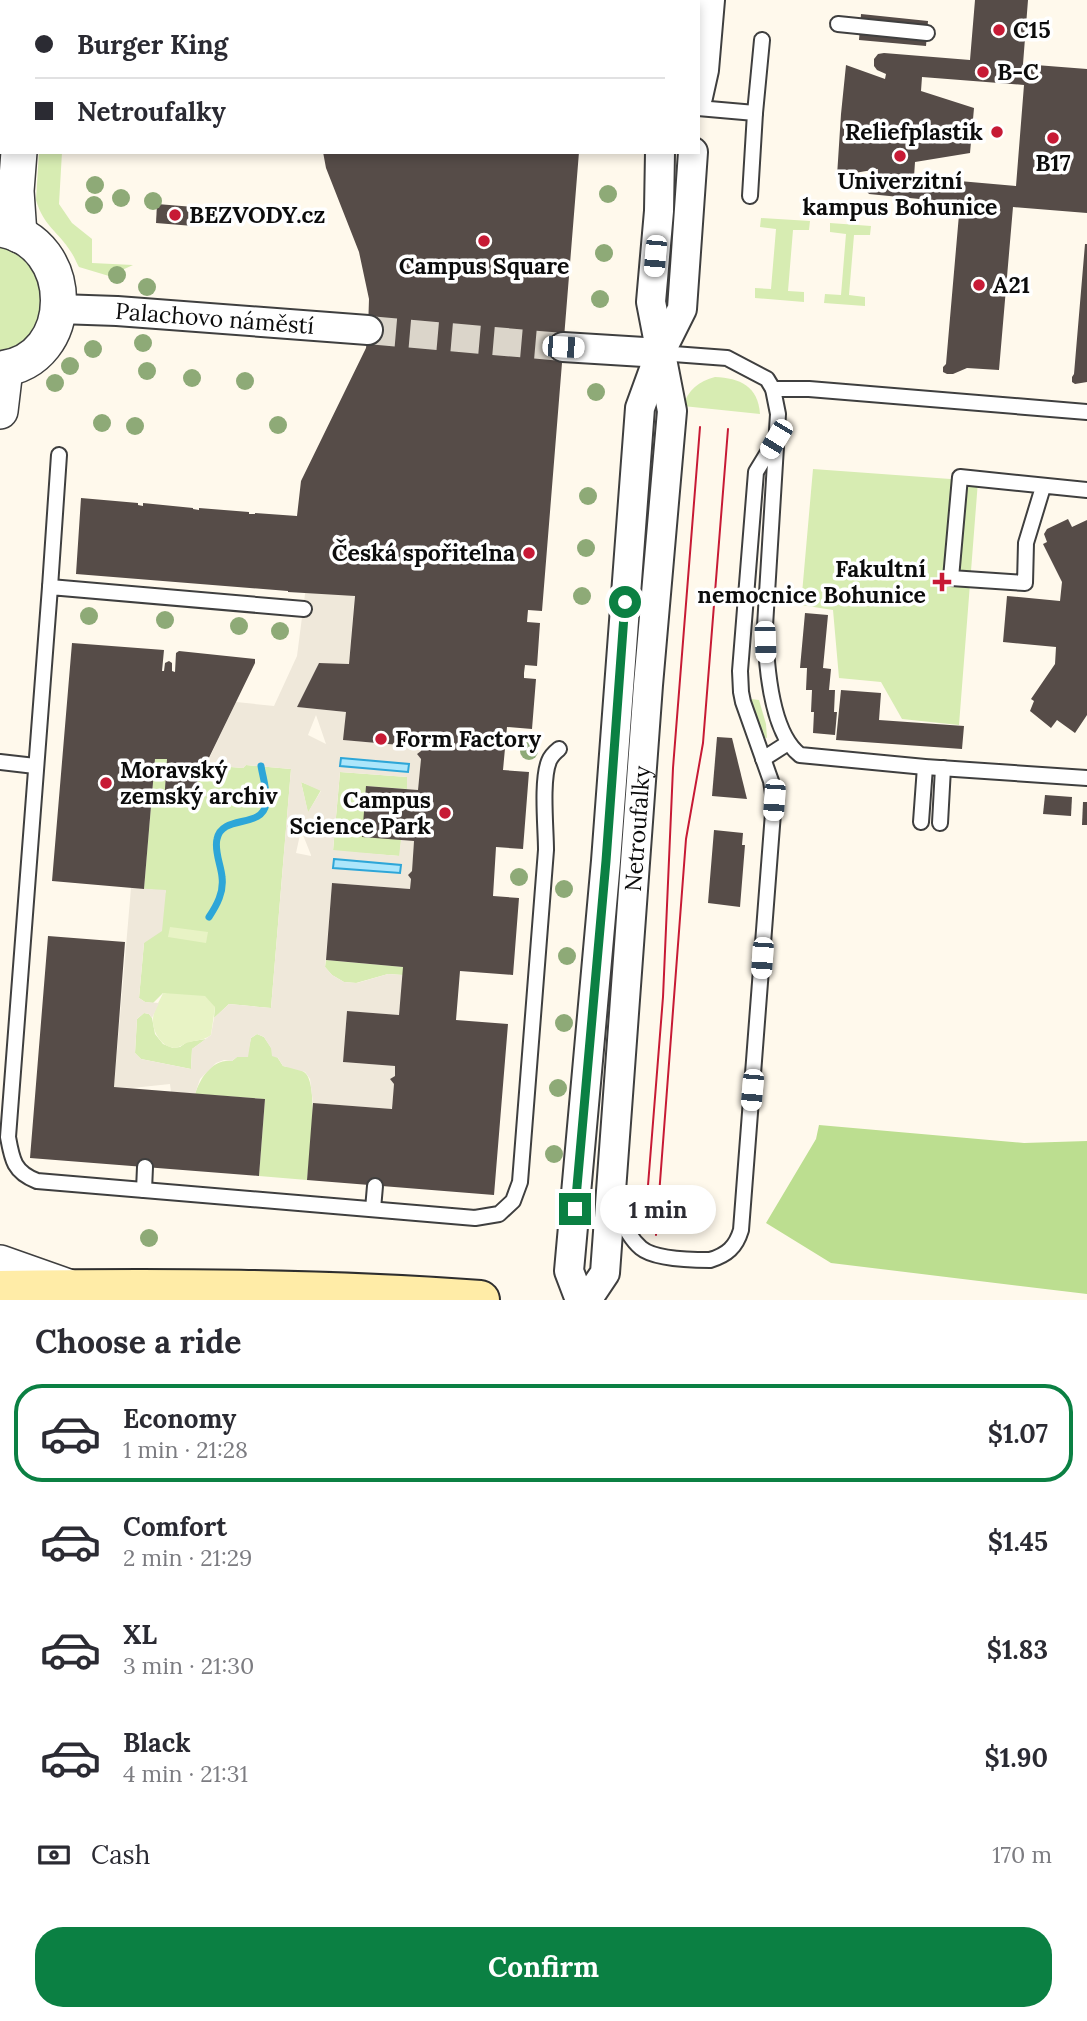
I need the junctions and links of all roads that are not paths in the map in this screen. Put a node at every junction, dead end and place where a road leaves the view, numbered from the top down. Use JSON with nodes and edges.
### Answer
{"nodes":[{"id":1,"x":710,"y":0,"type":"edge"},
{"id":2,"x":838,"y":24,"type":"dead end"},
{"id":3,"x":927,"y":33,"type":"dead end"},
{"id":4,"x":762,"y":40,"type":"dead end"},
{"id":5,"x":700,"y":88,"type":"edge"},
{"id":6,"x":700,"y":108,"type":"edge"},
{"id":7,"x":755,"y":113,"type":"junction"},
{"id":8,"x":19,"y":154,"type":"edge"},
{"id":9,"x":660,"y":154,"type":"edge"},
{"id":10,"x":693,"y":154,"type":"edge"},
{"id":11,"x":750,"y":196,"type":"dead end"},
{"id":12,"x":10,"y":232,"type":"edge"},
{"id":13,"x":59,"y":309,"type":"junction"},
{"id":14,"x":368,"y":330,"type":"tunnel mouth"},
{"id":15,"x":563,"y":347,"type":"tunnel mouth"},
{"id":16,"x":660,"y":353,"type":"junction"},
{"id":17,"x":3,"y":369,"type":"edge"},
{"id":18,"x":773,"y":389,"type":"junction"},
{"id":19,"x":0,"y":411,"type":"edge"},
{"id":20,"x":1087,"y":412,"type":"edge"},
{"id":21,"x":776,"y":439,"type":"junction"},
{"id":22,"x":59,"y":455,"type":"dead end"},
{"id":23,"x":1043,"y":486,"type":"junction"},
{"id":24,"x":1087,"y":490,"type":"edge"},
{"id":25,"x":50,"y":587,"type":"junction"},
{"id":26,"x":304,"y":609,"type":"dead end"},
{"id":27,"x":788,"y":743,"type":"junction"},
{"id":28,"x":559,"y":749,"type":"dead end"},
{"id":29,"x":763,"y":759,"type":"junction"},
{"id":30,"x":0,"y":762,"type":"edge"},
{"id":31,"x":35,"y":766,"type":"junction"},
{"id":32,"x":925,"y":767,"type":"junction"},
{"id":33,"x":943,"y":768,"type":"junction"},
{"id":34,"x":1087,"y":778,"type":"edge"},
{"id":35,"x":921,"y":822,"type":"dead end"},
{"id":36,"x":940,"y":823,"type":"dead end"},
{"id":37,"x":145,"y":1167,"type":"dead end"},
{"id":38,"x":375,"y":1186,"type":"dead end"},
{"id":39,"x":144,"y":1190,"type":"junction"},
{"id":40,"x":610,"y":1199,"type":"junction"},
{"id":41,"x":373,"y":1209,"type":"junction"},
{"id":42,"x":0,"y":1263,"type":"edge"},
{"id":43,"x":75,"y":1289,"type":"junction"},
{"id":44,"x":0,"y":1290,"type":"edge"},
{"id":45,"x":480,"y":1300,"type":"edge"},
{"id":46,"x":580,"y":1300,"type":"edge"},
{"id":47,"x":587,"y":1300,"type":"edge"}],
"edges":[{"from":1,"to":5,"type":"street"},
{"from":2,"to":3,"type":"lane"},
{"from":4,"to":7,"type":"lane"},
{"from":6,"to":7,"type":"lane"},
{"from":7,"to":11,"type":"lane"},
{"from":8,"to":12,"type":"street"},
{"from":9,"to":16,"type":"street","name":"Netroufalky"},
{"from":10,"to":16,"type":"street","name":"Netroufalky"},
{"from":12,"to":13,"type":"street"},
{"from":13,"to":14,"type":"street","name":"Palachovo náměstí"},
{"from":13,"to":17,"type":"street"},
{"from":15,"to":16,"type":"street"},
{"from":16,"to":18,"type":"lane"},
{"from":16,"to":40,"type":"street","name":"Netroufalky"},
{"from":16,"to":46,"type":"street","name":"Netroufalky"},
{"from":17,"to":19,"type":"street"},
{"from":18,"to":20,"type":"lane"},
{"from":18,"to":21,"type":"lane"},
{"from":21,"to":27,"type":"lane"},
{"from":21,"to":29,"type":"lane"},
{"from":22,"to":25,"type":"lane"},
{"from":23,"to":23,"type":"lane"},
{"from":23,"to":24,"type":"lane"},
{"from":25,"to":26,"type":"lane"},
{"from":25,"to":31,"type":"lane"},
{"from":27,"to":29,"type":"lane"},
{"from":27,"to":32,"type":"lane"},
{"from":28,"to":41,"type":"lane"},
{"from":29,"to":40,"type":"lane"},
{"from":30,"to":31,"type":"lane"},
{"from":31,"to":39,"type":"lane"},
{"from":32,"to":33,"type":"lane"},
{"from":32,"to":35,"type":"lane"},
{"from":33,"to":34,"type":"lane"},
{"from":33,"to":36,"type":"lane"},
{"from":37,"to":39,"type":"lane"},
{"from":38,"to":41,"type":"lane"},
{"from":39,"to":41,"type":"lane"},
{"from":40,"to":47,"type":"street","name":"Netroufalky"},
{"from":42,"to":43,"type":"street"},
{"from":43,"to":44,"type":"main road"},
{"from":43,"to":45,"type":"main road"}]}
